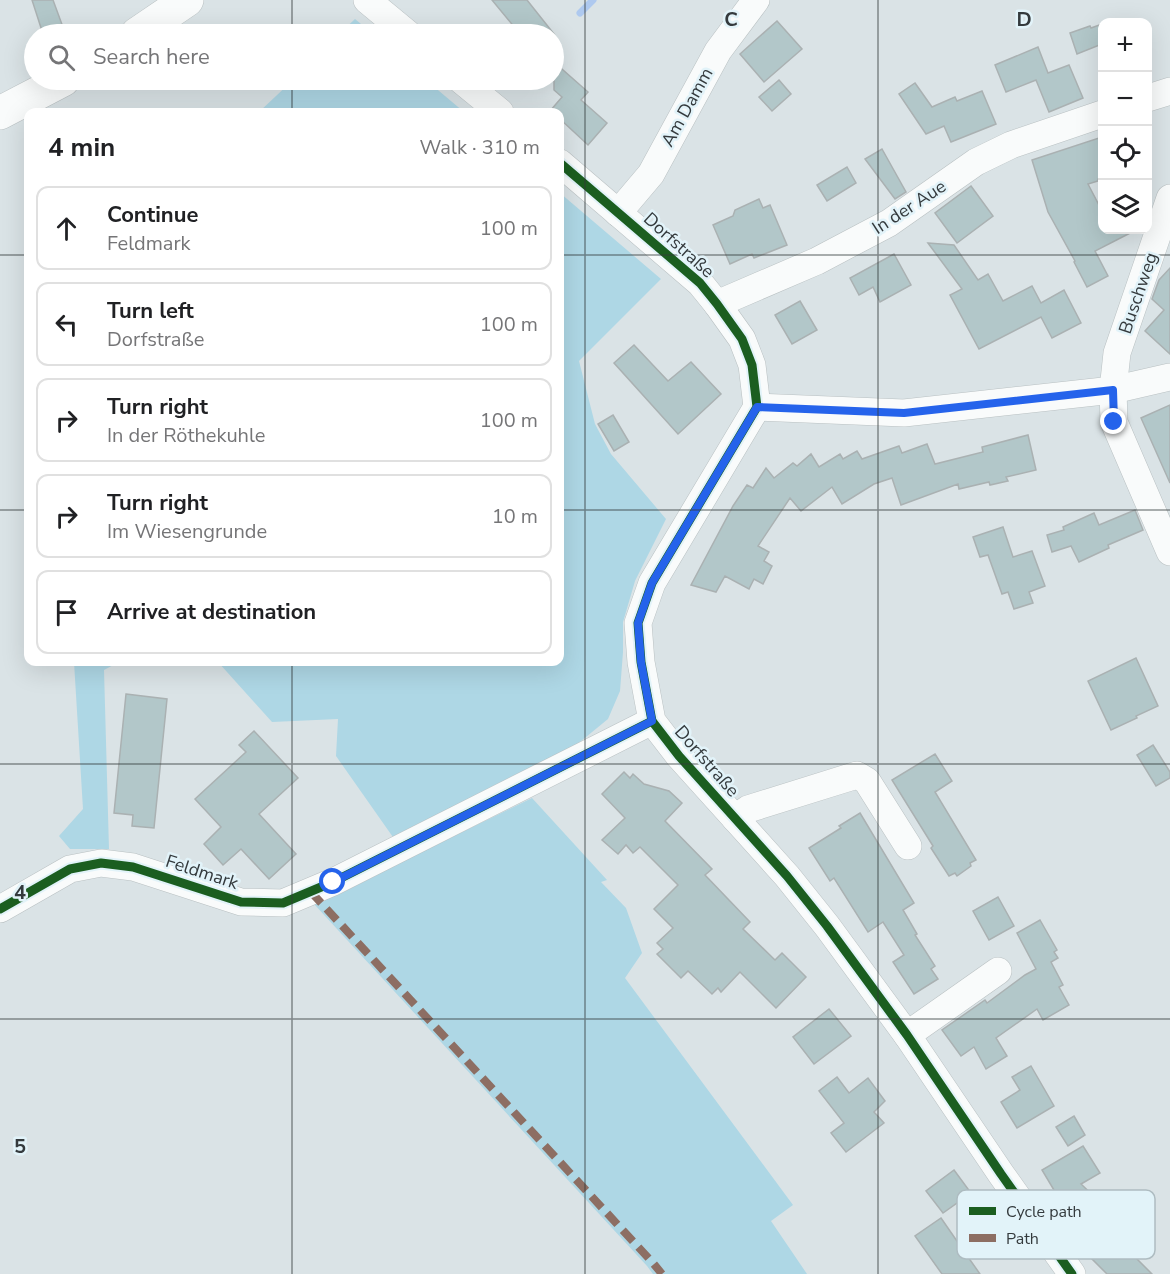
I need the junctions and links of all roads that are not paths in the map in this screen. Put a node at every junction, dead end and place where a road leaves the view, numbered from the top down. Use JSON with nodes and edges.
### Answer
{"nodes":[{"id":1,"x":186,"y":0,"type":"edge"},
{"id":2,"x":367,"y":0,"type":"edge"},
{"id":3,"x":756,"y":0,"type":"edge"},
{"id":4,"x":151,"y":24,"type":"edge"},
{"id":5,"x":396,"y":24,"type":"edge"},
{"id":6,"x":43,"y":90,"type":"edge"},
{"id":7,"x":473,"y":90,"type":"edge"},
{"id":8,"x":1170,"y":91,"type":"edge"},
{"id":9,"x":1152,"y":97,"type":"edge"},
{"id":10,"x":495,"y":108,"type":"edge"},
{"id":11,"x":0,"y":112,"type":"edge"},
{"id":12,"x":1098,"y":115,"type":"edge"},
{"id":13,"x":564,"y":166,"type":"edge"},
{"id":14,"x":1170,"y":198,"type":"edge"},
{"id":15,"x":618,"y":213,"type":"junction"},
{"id":16,"x":717,"y":304,"type":"junction"},
{"id":17,"x":1170,"y":377,"type":"edge"},
{"id":18,"x":1113,"y":390,"type":"junction"},
{"id":19,"x":757,"y":407,"type":"junction"},
{"id":20,"x":1170,"y":552,"type":"edge"},
{"id":21,"x":652,"y":721,"type":"junction"},
{"id":22,"x":735,"y":818,"type":"junction"},
{"id":23,"x":908,"y":846,"type":"dead end"},
{"id":24,"x":0,"y":909,"type":"edge"},
{"id":25,"x":999,"y":971,"type":"dead end"},
{"id":26,"x":907,"y":1035,"type":"junction"},
{"id":27,"x":1012,"y":1190,"type":"edge"},
{"id":28,"x":1061,"y":1259,"type":"edge"},
{"id":29,"x":1072,"y":1274,"type":"edge"}],
"edges":[{"from":1,"to":4,"type":"main road"},
{"from":2,"to":5,"type":"street"},
{"from":3,"to":15,"type":"street","name":"Am Damm"},
{"from":6,"to":11,"type":"main road"},
{"from":7,"to":10,"type":"street"},
{"from":8,"to":9,"type":"street"},
{"from":12,"to":16,"type":"street","name":"In der Aue"},
{"from":13,"to":15,"type":"street","name":"Dorfstraße"},
{"from":14,"to":18,"type":"street","name":"Buschweg"},
{"from":15,"to":16,"type":"street","name":"Dorfstraße"},
{"from":16,"to":19,"type":"street","name":"Dorfstraße"},
{"from":17,"to":18,"type":"street"},
{"from":18,"to":19,"type":"street"},
{"from":18,"to":20,"type":"street","name":"Buschweg"},
{"from":19,"to":21,"type":"street","name":"Dorfstraße"},
{"from":21,"to":22,"type":"street","name":"Dorfstraße"},
{"from":21,"to":24,"type":"street","name":"Feldmark"},
{"from":22,"to":23,"type":"street","name":"Dorfstraße"},
{"from":22,"to":26,"type":"street","name":"Dorfstraße"},
{"from":25,"to":26,"type":"street"},
{"from":26,"to":27,"type":"street","name":"Dorfstraße"},
{"from":28,"to":29,"type":"street","name":"Dorfstraße"}]}
